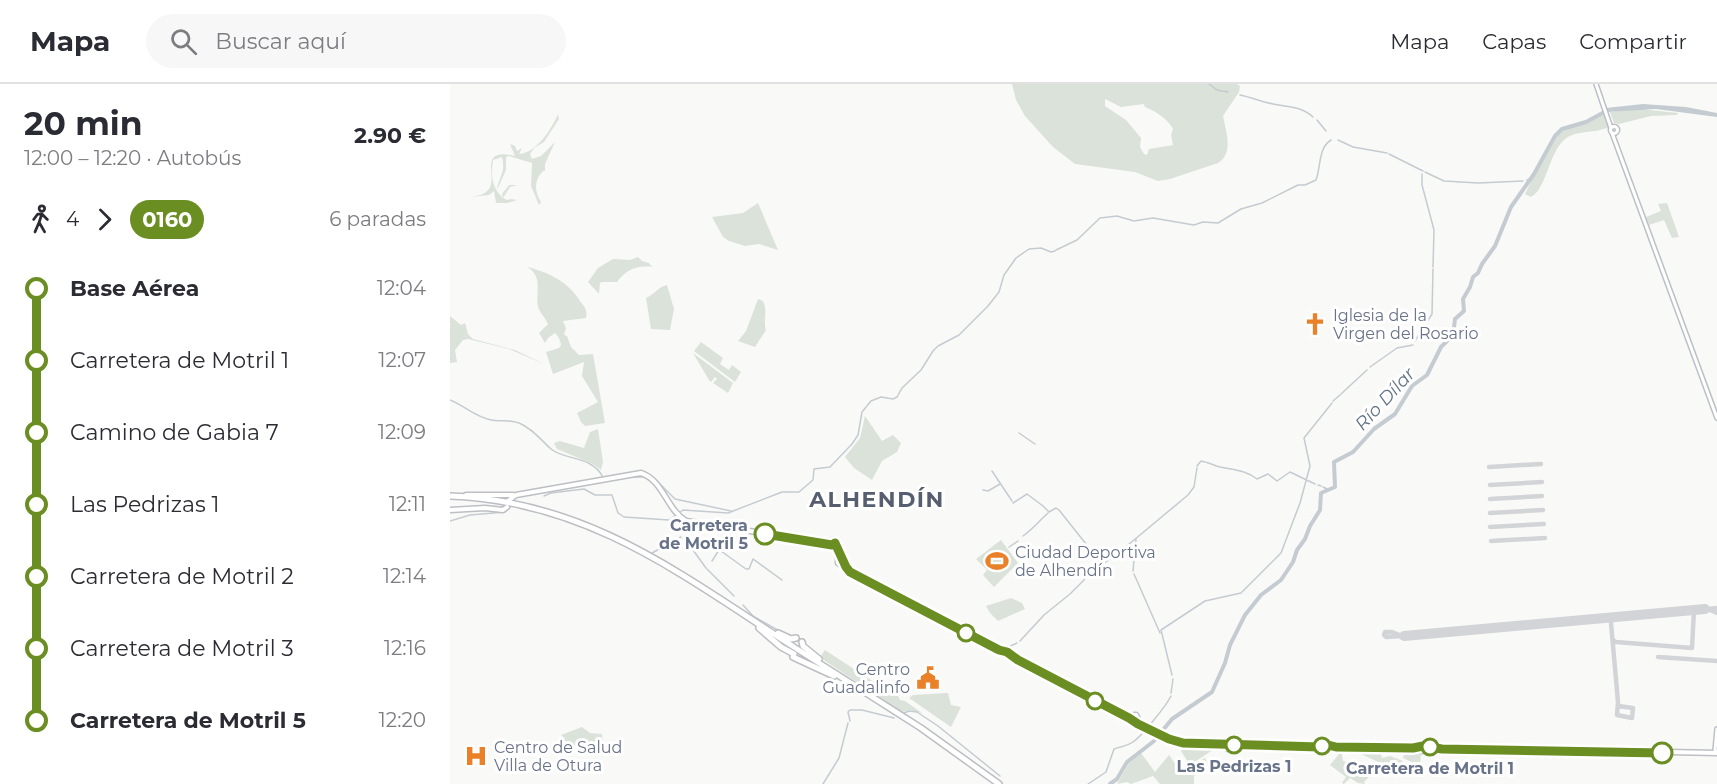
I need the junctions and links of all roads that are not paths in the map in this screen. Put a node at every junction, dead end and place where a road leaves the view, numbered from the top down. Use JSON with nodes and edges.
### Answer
{"nodes":[{"id":1,"x":1596,"y":84,"type":"edge"},
{"id":2,"x":1703,"y":382,"type":"junction"},
{"id":3,"x":1713,"y":409,"type":"junction"},
{"id":4,"x":1716,"y":417,"type":"edge"},
{"id":5,"x":516,"y":495,"type":"junction"},
{"id":6,"x":450,"y":496,"type":"edge"},
{"id":7,"x":508,"y":501,"type":"dead end"},
{"id":8,"x":507,"y":507,"type":"dead end"},
{"id":9,"x":450,"y":510,"type":"edge"},
{"id":10,"x":751,"y":619,"type":"junction"},
{"id":11,"x":795,"y":651,"type":"junction"},
{"id":12,"x":836,"y":676,"type":"junction"},
{"id":13,"x":1717,"y":729,"type":"edge"},
{"id":14,"x":1715,"y":753,"type":"edge"},
{"id":15,"x":994,"y":784,"type":"edge"},
{"id":16,"x":999,"y":784,"type":"edge"}],
"edges":[{"from":1,"to":2,"type":"main road"},
{"from":2,"to":3,"type":"main road"},
{"from":2,"to":4,"type":"main road"},
{"from":3,"to":4,"type":"main road"},
{"from":3,"to":4,"type":"main road"},
{"from":5,"to":6,"type":"main road"},
{"from":5,"to":7,"type":"main road"},
{"from":5,"to":14,"type":"main road"},
{"from":6,"to":10,"type":"highway"},
{"from":6,"to":11,"type":"highway"},
{"from":8,"to":9,"type":"main road"},
{"from":10,"to":11,"type":"highway"},
{"from":10,"to":12,"type":"highway"},
{"from":11,"to":12,"type":"highway"},
{"from":12,"to":15,"type":"highway"},
{"from":12,"to":16,"type":"highway"},
{"from":13,"to":14,"type":"main road"}]}
